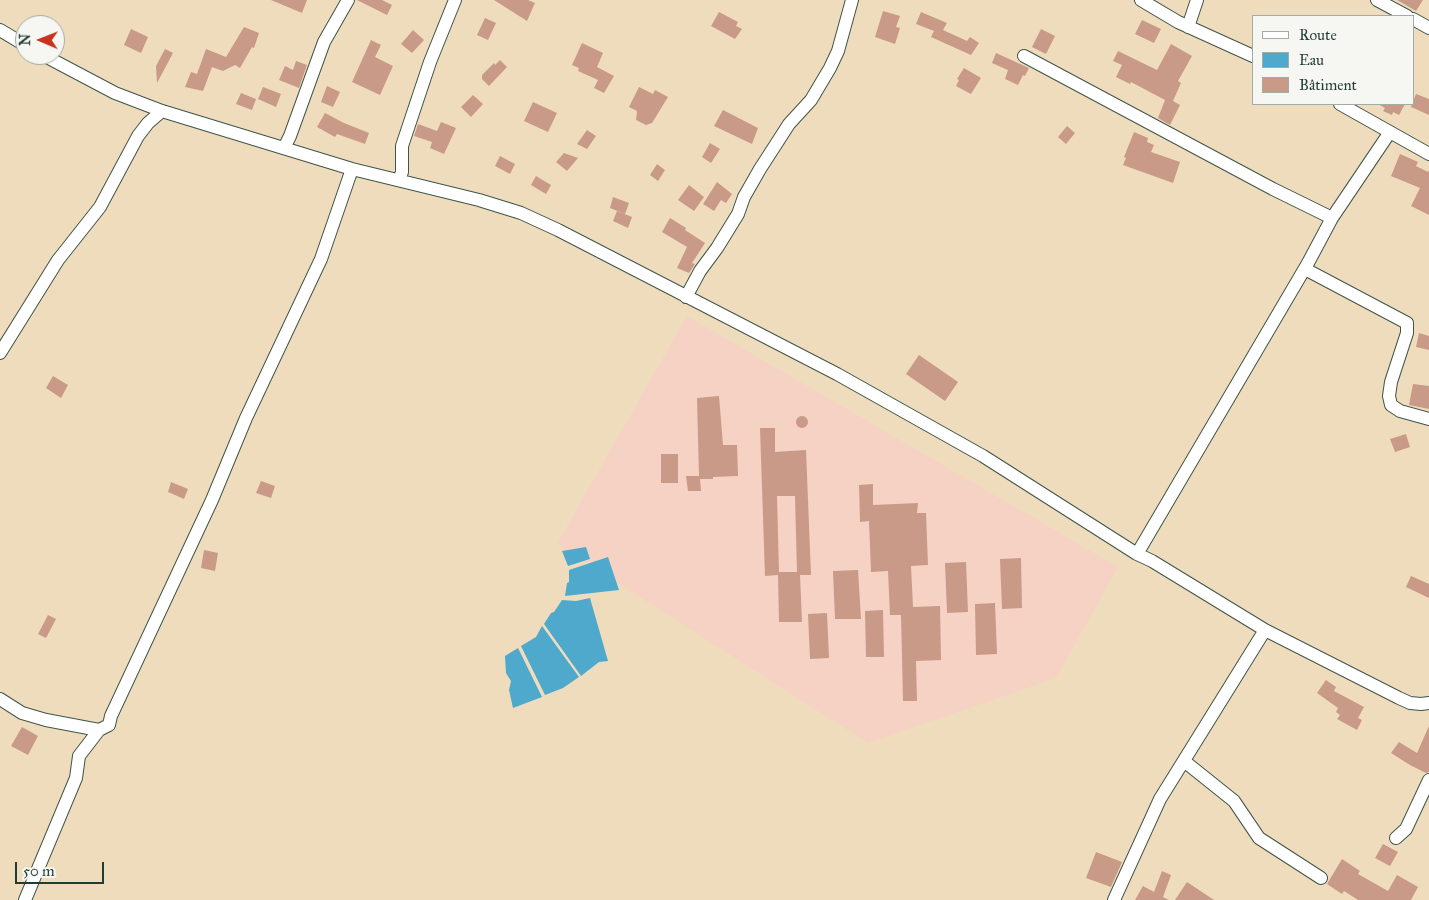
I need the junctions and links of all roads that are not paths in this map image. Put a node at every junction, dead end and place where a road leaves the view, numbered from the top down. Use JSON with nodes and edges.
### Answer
{"nodes":[{"id":1,"x":348,"y":0,"type":"edge"},
{"id":2,"x":455,"y":0,"type":"edge"},
{"id":3,"x":852,"y":0,"type":"edge"},
{"id":4,"x":1141,"y":0,"type":"edge"},
{"id":5,"x":1198,"y":0,"type":"edge"},
{"id":6,"x":1377,"y":0,"type":"edge"},
{"id":7,"x":1405,"y":15,"type":"edge"},
{"id":8,"x":1414,"y":20,"type":"edge"},
{"id":9,"x":1188,"y":27,"type":"junction"},
{"id":10,"x":1429,"y":28,"type":"edge"},
{"id":11,"x":0,"y":30,"type":"edge"},
{"id":12,"x":15,"y":39,"type":"edge"},
{"id":13,"x":1024,"y":56,"type":"dead end"},
{"id":14,"x":1252,"y":56,"type":"edge"},
{"id":15,"x":62,"y":65,"type":"edge"},
{"id":16,"x":1342,"y":105,"type":"edge"},
{"id":17,"x":162,"y":111,"type":"junction"},
{"id":18,"x":1390,"y":132,"type":"junction"},
{"id":19,"x":284,"y":148,"type":"junction"},
{"id":20,"x":1429,"y":154,"type":"edge"},
{"id":21,"x":352,"y":169,"type":"junction"},
{"id":22,"x":399,"y":180,"type":"junction"},
{"id":23,"x":1332,"y":218,"type":"junction"},
{"id":24,"x":1306,"y":268,"type":"junction"},
{"id":25,"x":686,"y":297,"type":"junction"},
{"id":26,"x":0,"y":353,"type":"edge"},
{"id":27,"x":1429,"y":419,"type":"edge"},
{"id":28,"x":1137,"y":554,"type":"junction"},
{"id":29,"x":1266,"y":630,"type":"junction"},
{"id":30,"x":0,"y":699,"type":"edge"},
{"id":31,"x":1429,"y":703,"type":"edge"},
{"id":32,"x":99,"y":730,"type":"junction"},
{"id":33,"x":1184,"y":761,"type":"junction"},
{"id":34,"x":1429,"y":780,"type":"edge"},
{"id":35,"x":1396,"y":838,"type":"dead end"},
{"id":36,"x":1321,"y":878,"type":"dead end"},
{"id":37,"x":25,"y":900,"type":"edge"},
{"id":38,"x":1114,"y":900,"type":"edge"}],
"edges":[{"from":1,"to":19,"type":"street"},
{"from":2,"to":22,"type":"street"},
{"from":3,"to":25,"type":"street"},
{"from":4,"to":9,"type":"street"},
{"from":5,"to":9,"type":"street"},
{"from":6,"to":7,"type":"street"},
{"from":8,"to":10,"type":"street"},
{"from":9,"to":14,"type":"street"},
{"from":11,"to":12,"type":"street"},
{"from":13,"to":23,"type":"street"},
{"from":15,"to":17,"type":"street"},
{"from":16,"to":18,"type":"street"},
{"from":17,"to":19,"type":"street"},
{"from":17,"to":26,"type":"street"},
{"from":18,"to":20,"type":"street"},
{"from":18,"to":23,"type":"street"},
{"from":19,"to":21,"type":"street"},
{"from":21,"to":22,"type":"street"},
{"from":21,"to":32,"type":"street"},
{"from":22,"to":25,"type":"street"},
{"from":23,"to":24,"type":"street"},
{"from":24,"to":27,"type":"street"},
{"from":24,"to":28,"type":"street"},
{"from":25,"to":28,"type":"street"},
{"from":28,"to":29,"type":"street"},
{"from":29,"to":31,"type":"street"},
{"from":29,"to":33,"type":"street"},
{"from":30,"to":32,"type":"street"},
{"from":32,"to":37,"type":"street"},
{"from":33,"to":36,"type":"street"},
{"from":33,"to":38,"type":"street"},
{"from":34,"to":35,"type":"street"}]}
